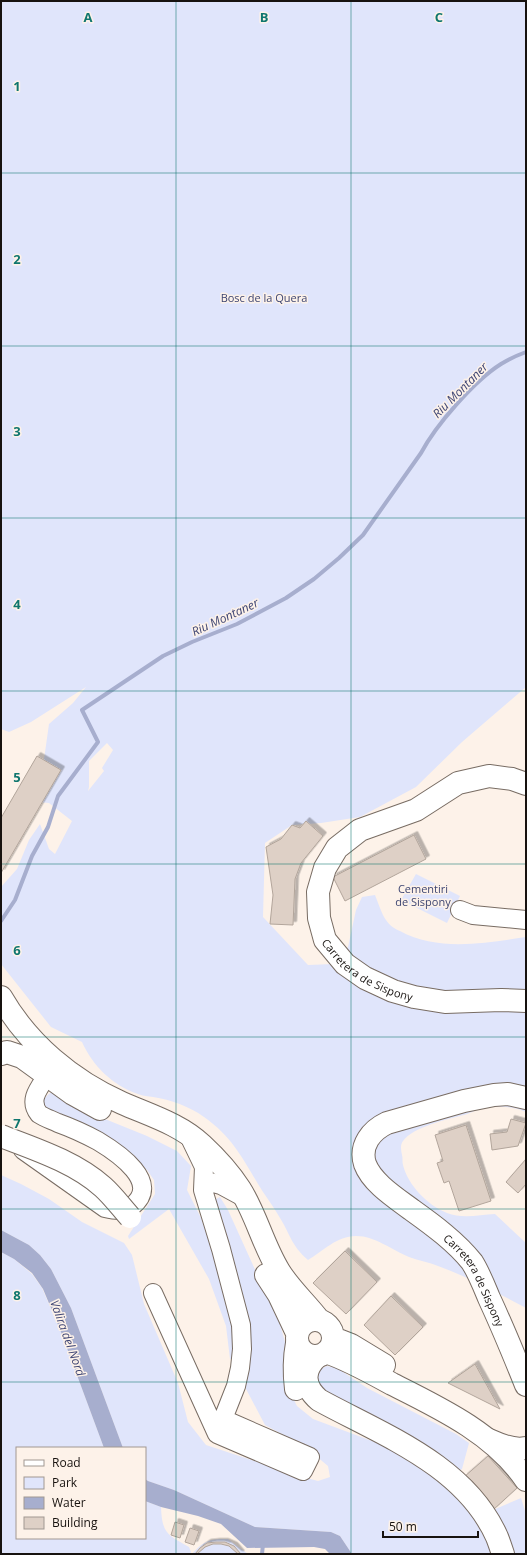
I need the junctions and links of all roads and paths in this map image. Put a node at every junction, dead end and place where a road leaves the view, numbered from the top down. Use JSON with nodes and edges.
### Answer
{"nodes":[{"id":1,"x":526,"y":784,"type":"edge"},
{"id":2,"x":460,"y":910,"type":"dead end"},
{"id":3,"x":526,"y":920,"type":"edge"},
{"id":4,"x":1,"y":996,"type":"edge"},
{"id":5,"x":526,"y":1001,"type":"edge"},
{"id":6,"x":1,"y":1006,"type":"edge"},
{"id":7,"x":1,"y":1031,"type":"edge"},
{"id":8,"x":1,"y":1054,"type":"edge"},
{"id":9,"x":35,"y":1055,"type":"junction"},
{"id":10,"x":47,"y":1076,"type":"junction"},
{"id":11,"x":526,"y":1098,"type":"edge"},
{"id":12,"x":188,"y":1134,"type":"junction"},
{"id":13,"x":1,"y":1137,"type":"edge"},
{"id":14,"x":210,"y":1179,"type":"junction"},
{"id":15,"x":245,"y":1198,"type":"junction"},
{"id":16,"x":130,"y":1217,"type":"dead end"},
{"id":17,"x":153,"y":1293,"type":"dead end"},
{"id":18,"x":314,"y":1313,"type":"junction"},
{"id":19,"x":297,"y":1338,"type":"junction"},
{"id":20,"x":332,"y":1347,"type":"junction"},
{"id":21,"x":526,"y":1384,"type":"edge"},
{"id":22,"x":497,"y":1438,"type":"junction"},
{"id":23,"x":402,"y":1444,"type":"junction"},
{"id":24,"x":525,"y":1447,"type":"edge"},
{"id":25,"x":526,"y":1480,"type":"edge"},
{"id":26,"x":503,"y":1554,"type":"edge"}],
"edges":[{"from":1,"to":5,"type":"main road","name":"Carretera de Sispony"},
{"from":2,"to":3,"type":"street"},
{"from":4,"to":9,"type":"main road"},
{"from":6,"to":7,"type":"main road"},
{"from":8,"to":9,"type":"main road"},
{"from":9,"to":10,"type":"main road"},
{"from":9,"to":12,"type":"main road"},
{"from":10,"to":13,"type":"street"},
{"from":10,"to":14,"type":"main road"},
{"from":11,"to":21,"type":"main road","name":"Carretera de Sispony"},
{"from":12,"to":14,"type":"street"},
{"from":12,"to":15,"type":"main road"},
{"from":13,"to":16,"type":"main road","bridge":true},
{"from":14,"to":15,"type":"street"},
{"from":14,"to":17,"type":"street"},
{"from":14,"to":19,"type":"main road"},
{"from":15,"to":18,"type":"main road"},
{"from":18,"to":19,"type":"main road"},
{"from":18,"to":20,"type":"main road"},
{"from":19,"to":20,"type":"main road"},
{"from":19,"to":23,"type":"main road"},
{"from":20,"to":22,"type":"main road"},
{"from":20,"to":23,"type":"main road"},
{"from":22,"to":24,"type":"main road"},
{"from":22,"to":25,"type":"main road"},
{"from":23,"to":26,"type":"main road"}]}
